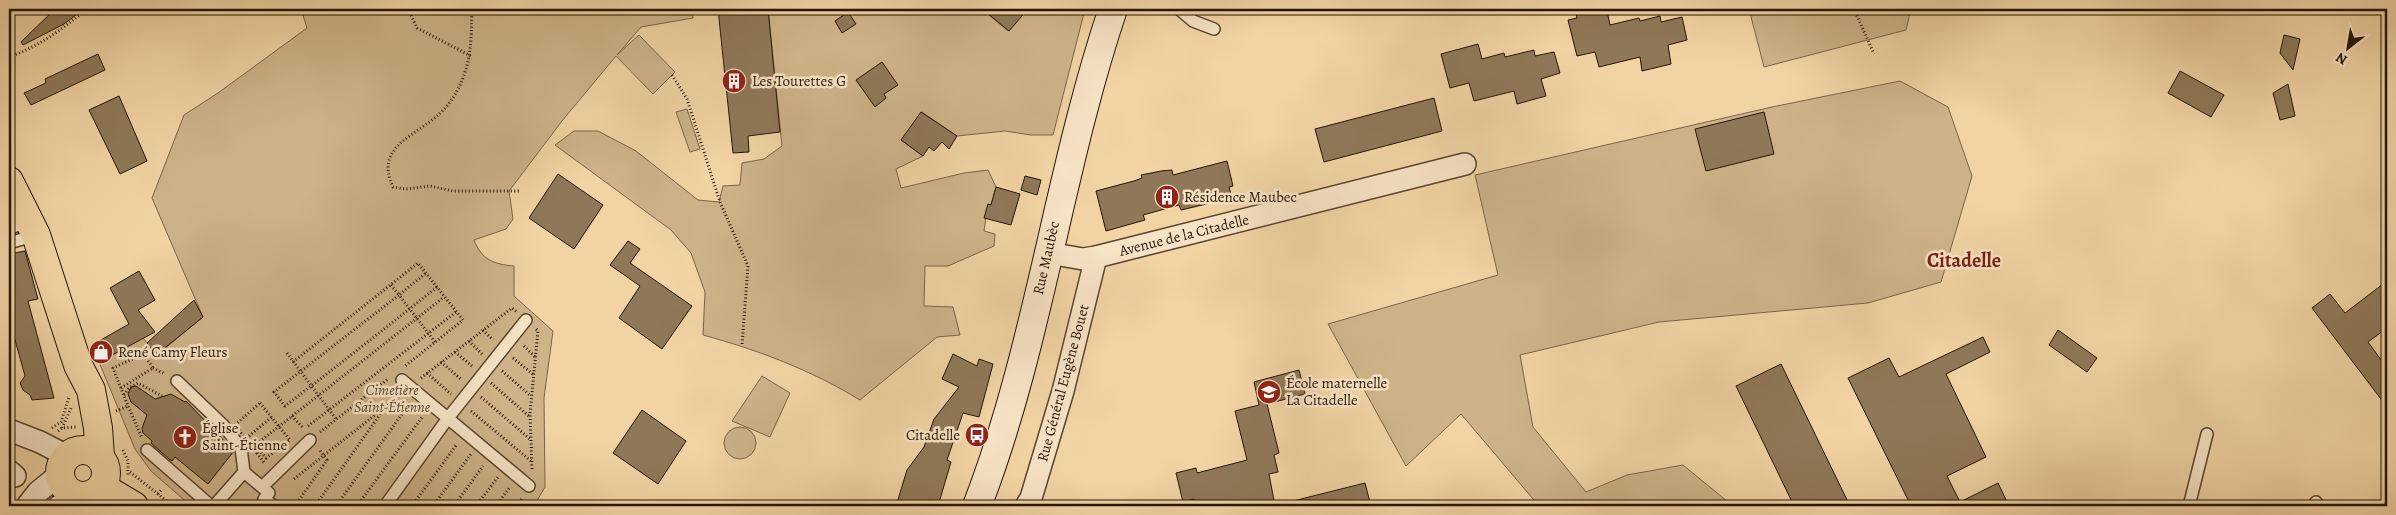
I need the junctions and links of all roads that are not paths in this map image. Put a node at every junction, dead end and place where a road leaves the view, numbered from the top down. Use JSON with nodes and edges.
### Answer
{"nodes":[{"id":1,"x":1113,"y":9,"type":"edge"},
{"id":2,"x":1179,"y":9,"type":"edge"},
{"id":3,"x":1214,"y":28,"type":"dead end"},
{"id":4,"x":1465,"y":164,"type":"dead end"},
{"id":5,"x":9,"y":181,"type":"edge"},
{"id":6,"x":24,"y":225,"type":"edge"},
{"id":7,"x":9,"y":243,"type":"edge"},
{"id":8,"x":1048,"y":253,"type":"junction"},
{"id":9,"x":1096,"y":258,"type":"junction"},
{"id":10,"x":526,"y":320,"type":"road end"},
{"id":11,"x":78,"y":365,"type":"junction"},
{"id":12,"x":402,"y":380,"type":"dead end"},
{"id":13,"x":177,"y":381,"type":"dead end"},
{"id":14,"x":448,"y":418,"type":"junction"},
{"id":15,"x":16,"y":432,"type":"edge"},
{"id":16,"x":2207,"y":434,"type":"dead end"},
{"id":17,"x":310,"y":440,"type":"road end"},
{"id":18,"x":147,"y":450,"type":"road end"},
{"id":19,"x":76,"y":460,"type":"junction"},
{"id":20,"x":244,"y":472,"type":"junction"},
{"id":21,"x":529,"y":486,"type":"road end"},
{"id":22,"x":262,"y":488,"type":"junction"},
{"id":23,"x":80,"y":496,"type":"edge"},
{"id":24,"x":27,"y":506,"type":"edge"},
{"id":25,"x":134,"y":506,"type":"edge"},
{"id":26,"x":213,"y":506,"type":"edge"},
{"id":27,"x":274,"y":506,"type":"edge"},
{"id":28,"x":385,"y":506,"type":"edge"},
{"id":29,"x":977,"y":506,"type":"edge"},
{"id":30,"x":1026,"y":506,"type":"edge"},
{"id":31,"x":2189,"y":506,"type":"edge"}],
"edges":[{"from":1,"to":8,"type":"main road","name":"Rue Maubèc"},
{"from":2,"to":3,"type":"lane"},
{"from":4,"to":9,"type":"street","name":"Avenue de la Citadelle"},
{"from":5,"to":6,"type":"main road"},
{"from":6,"to":7,"type":"lane"},
{"from":6,"to":11,"type":"main road"},
{"from":8,"to":9,"type":"street","name":"Avenue de la Citadelle"},
{"from":8,"to":29,"type":"main road","name":"Rue Maubèc"},
{"from":9,"to":30,"type":"street","name":"Rue Général Eugène Bouet"},
{"from":10,"to":14,"type":"lane"},
{"from":11,"to":19,"type":"main road"},
{"from":11,"to":19,"type":"main road"},
{"from":12,"to":14,"type":"lane"},
{"from":13,"to":20,"type":"lane"},
{"from":14,"to":21,"type":"lane"},
{"from":14,"to":28,"type":"lane"},
{"from":15,"to":19,"type":"street"},
{"from":16,"to":31,"type":"lane"},
{"from":17,"to":22,"type":"lane"},
{"from":18,"to":26,"type":"lane"},
{"from":19,"to":23,"type":"main road"},
{"from":19,"to":23,"type":"main road"},
{"from":19,"to":24,"type":"street"},
{"from":20,"to":22,"type":"lane"},
{"from":20,"to":26,"type":"lane"},
{"from":22,"to":27,"type":"lane"},
{"from":23,"to":25,"type":"main road"}]}
